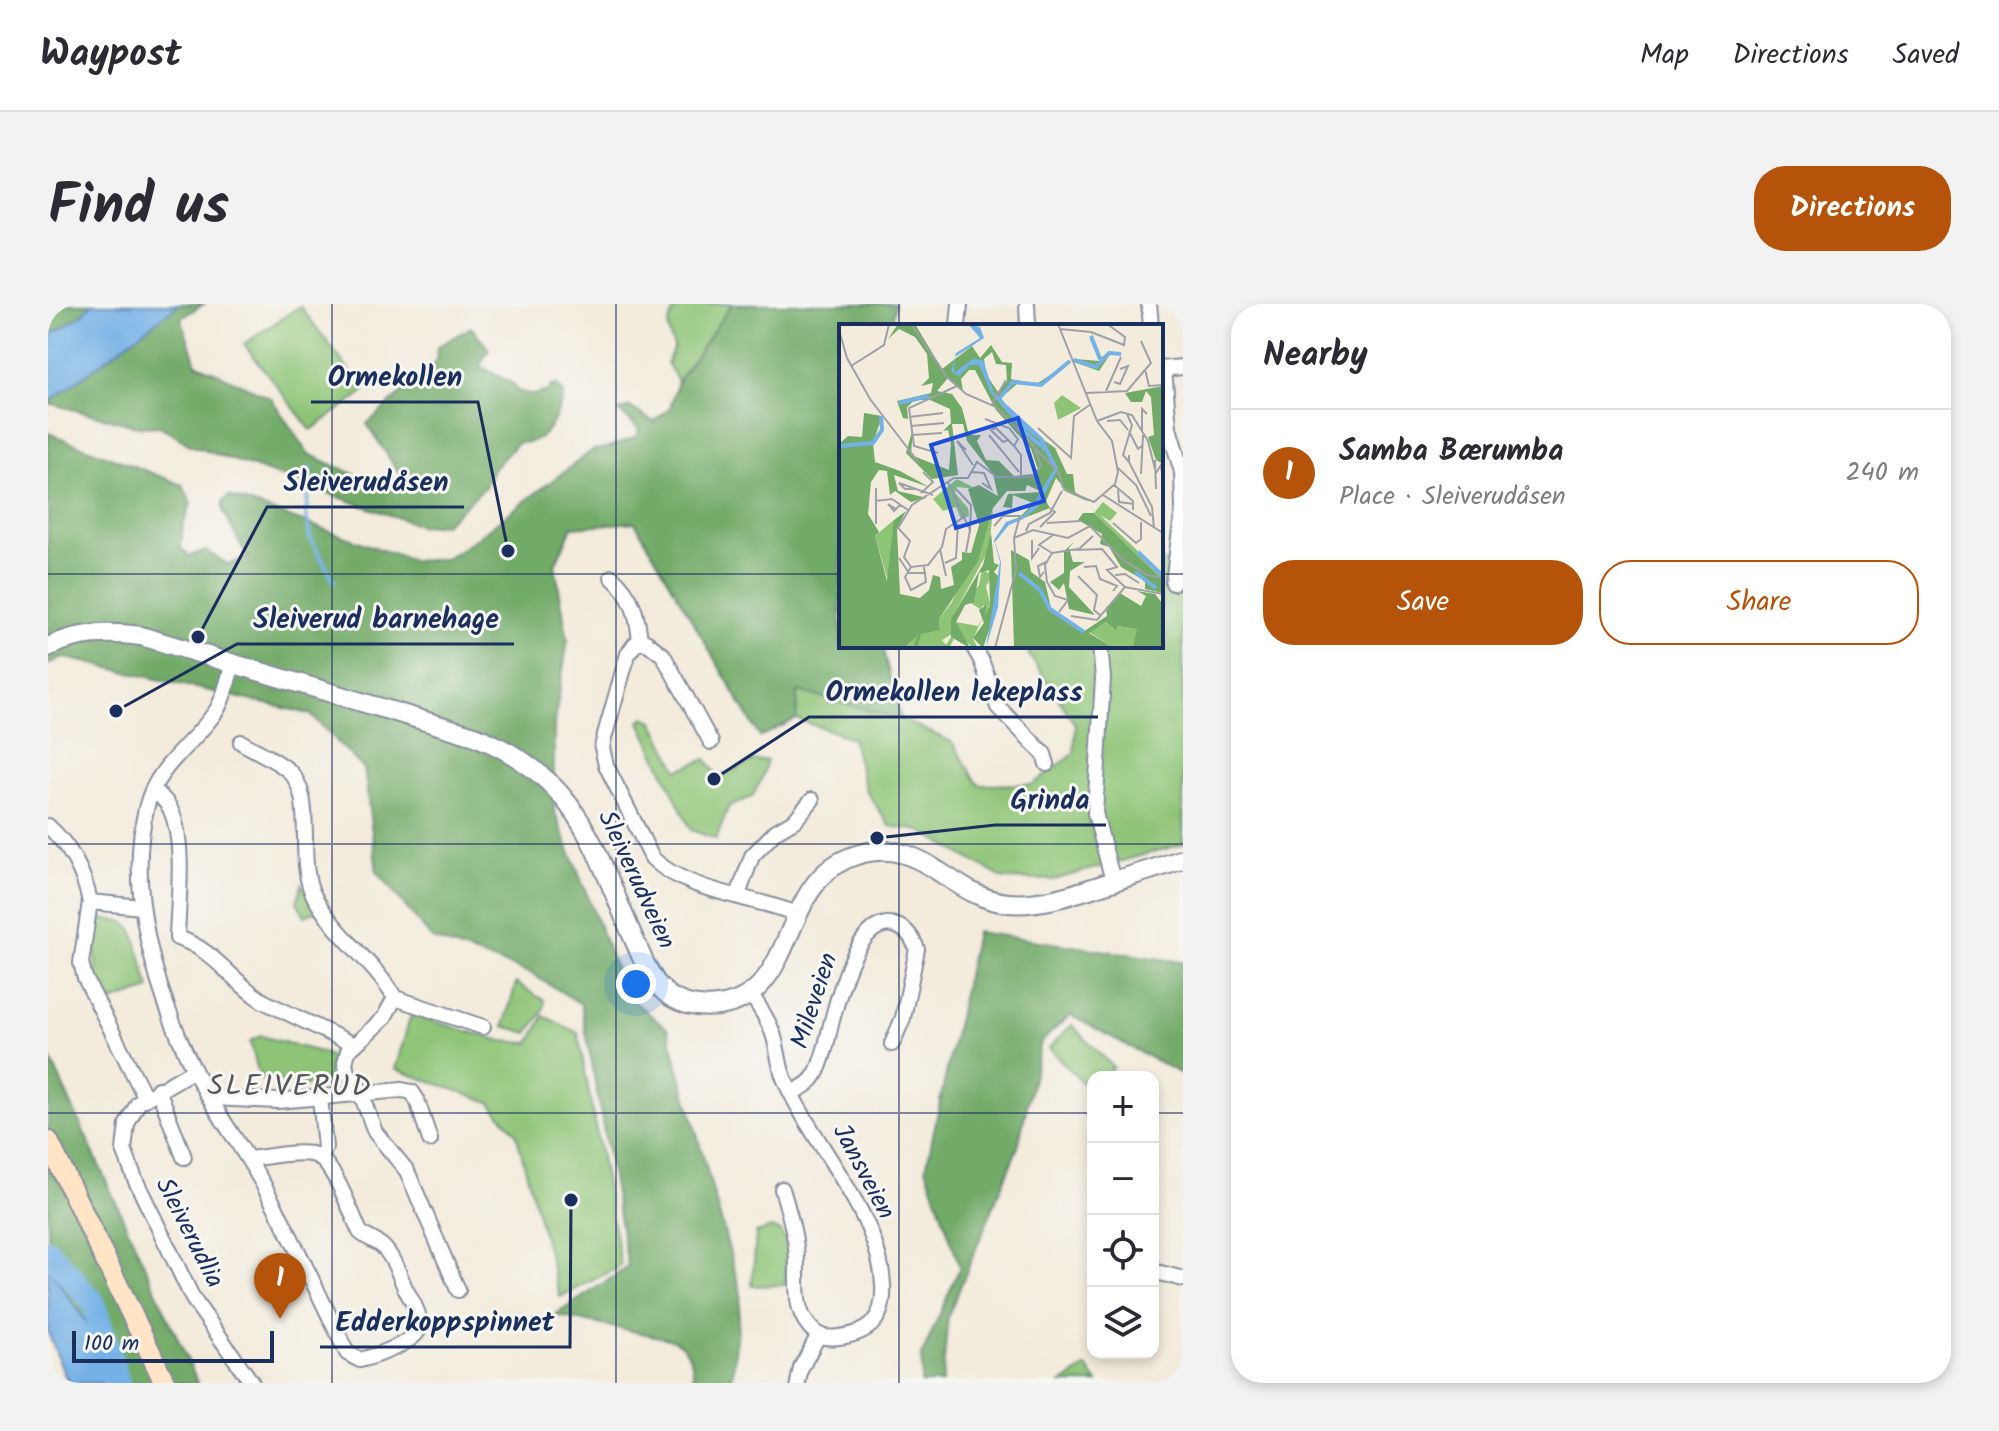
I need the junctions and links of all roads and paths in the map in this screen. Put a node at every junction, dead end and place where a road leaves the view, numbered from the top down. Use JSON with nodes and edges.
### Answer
{"nodes":[{"id":1,"x":960,"y":304,"type":"edge"},
{"id":2,"x":1027,"y":304,"type":"edge"},
{"id":3,"x":1149,"y":304,"type":"edge"},
{"id":4,"x":958,"y":324,"type":"edge"},
{"id":5,"x":1028,"y":324,"type":"edge"},
{"id":6,"x":1151,"y":324,"type":"edge"},
{"id":7,"x":1183,"y":367,"type":"edge"},
{"id":8,"x":1163,"y":369,"type":"edge"},
{"id":9,"x":1163,"y":377,"type":"edge"},
{"id":10,"x":612,"y":577,"type":"dead end"},
{"id":11,"x":1173,"y":583,"type":"dead end"},
{"id":12,"x":640,"y":642,"type":"junction"},
{"id":13,"x":48,"y":647,"type":"edge"},
{"id":14,"x":974,"y":648,"type":"edge"},
{"id":15,"x":1100,"y":648,"type":"edge"},
{"id":16,"x":233,"y":662,"type":"junction"},
{"id":17,"x":241,"y":742,"type":"dead end"},
{"id":18,"x":711,"y":742,"type":"dead end"},
{"id":19,"x":1047,"y":764,"type":"dead end"},
{"id":20,"x":153,"y":789,"type":"junction"},
{"id":21,"x":812,"y":800,"type":"dead end"},
{"id":22,"x":48,"y":826,"type":"edge"},
{"id":23,"x":1183,"y":859,"type":"edge"},
{"id":24,"x":1113,"y":881,"type":"junction"},
{"id":25,"x":738,"y":895,"type":"junction"},
{"id":26,"x":90,"y":902,"type":"junction"},
{"id":27,"x":142,"y":907,"type":"junction"},
{"id":28,"x":797,"y":914,"type":"junction"},
{"id":29,"x":751,"y":995,"type":"junction"},
{"id":30,"x":395,"y":998,"type":"junction"},
{"id":31,"x":483,"y":1027,"type":"dead end"},
{"id":32,"x":892,"y":1044,"type":"dead end"},
{"id":33,"x":354,"y":1045,"type":"junction"},
{"id":34,"x":194,"y":1070,"type":"junction"},
{"id":35,"x":152,"y":1093,"type":"junction"},
{"id":36,"x":361,"y":1093,"type":"junction"},
{"id":37,"x":792,"y":1093,"type":"junction"},
{"id":38,"x":320,"y":1097,"type":"junction"},
{"id":39,"x":211,"y":1098,"type":"junction"},
{"id":40,"x":430,"y":1140,"type":"dead end"},
{"id":41,"x":48,"y":1141,"type":"edge"},
{"id":42,"x":184,"y":1157,"type":"dead end"},
{"id":43,"x":322,"y":1157,"type":"junction"},
{"id":44,"x":248,"y":1159,"type":"junction"},
{"id":45,"x":782,"y":1189,"type":"dead end"},
{"id":46,"x":1159,"y":1273,"type":"edge"},
{"id":47,"x":1183,"y":1279,"type":"edge"},
{"id":48,"x":458,"y":1290,"type":"dead end"},
{"id":49,"x":818,"y":1336,"type":"junction"},
{"id":50,"x":165,"y":1383,"type":"edge"},
{"id":51,"x":252,"y":1383,"type":"edge"},
{"id":52,"x":798,"y":1383,"type":"edge"}],
"edges":[{"from":1,"to":4,"type":"street"},
{"from":2,"to":5,"type":"street"},
{"from":3,"to":6,"type":"street"},
{"from":7,"to":8,"type":"street"},
{"from":9,"to":11,"type":"street"},
{"from":10,"to":12,"type":"street"},
{"from":12,"to":18,"type":"street"},
{"from":12,"to":25,"type":"street"},
{"from":13,"to":16,"type":"street","name":"Sleiverudveien"},
{"from":14,"to":19,"type":"street"},
{"from":15,"to":24,"type":"street"},
{"from":16,"to":20,"type":"street"},
{"from":16,"to":29,"type":"street","name":"Sleiverudveien"},
{"from":17,"to":30,"type":"street"},
{"from":20,"to":27,"type":"street"},
{"from":20,"to":33,"type":"street"},
{"from":21,"to":25,"type":"street"},
{"from":22,"to":26,"type":"street"},
{"from":23,"to":24,"type":"street"},
{"from":24,"to":28,"type":"street"},
{"from":25,"to":28,"type":"street"},
{"from":26,"to":27,"type":"street"},
{"from":26,"to":35,"type":"street"},
{"from":27,"to":34,"type":"street"},
{"from":28,"to":29,"type":"street"},
{"from":29,"to":37,"type":"street","name":"Jansveien"},
{"from":30,"to":31,"type":"street"},
{"from":30,"to":33,"type":"street"},
{"from":32,"to":37,"type":"street","name":"Mileveien"},
{"from":33,"to":36,"type":"street"},
{"from":34,"to":35,"type":"street"},
{"from":34,"to":39,"type":"street"},
{"from":35,"to":42,"type":"street"},
{"from":35,"to":51,"type":"street","name":"Sleiverudlia"},
{"from":36,"to":38,"type":"street"},
{"from":36,"to":40,"type":"street"},
{"from":36,"to":48,"type":"street"},
{"from":37,"to":49,"type":"street","name":"Jansveien"},
{"from":38,"to":39,"type":"street"},
{"from":38,"to":43,"type":"street"},
{"from":39,"to":44,"type":"street"},
{"from":41,"to":50,"type":"main road"},
{"from":43,"to":44,"type":"street"},
{"from":43,"to":44,"type":"street"},
{"from":45,"to":49,"type":"street"},
{"from":46,"to":47,"type":"street"},
{"from":49,"to":52,"type":"street"}]}
